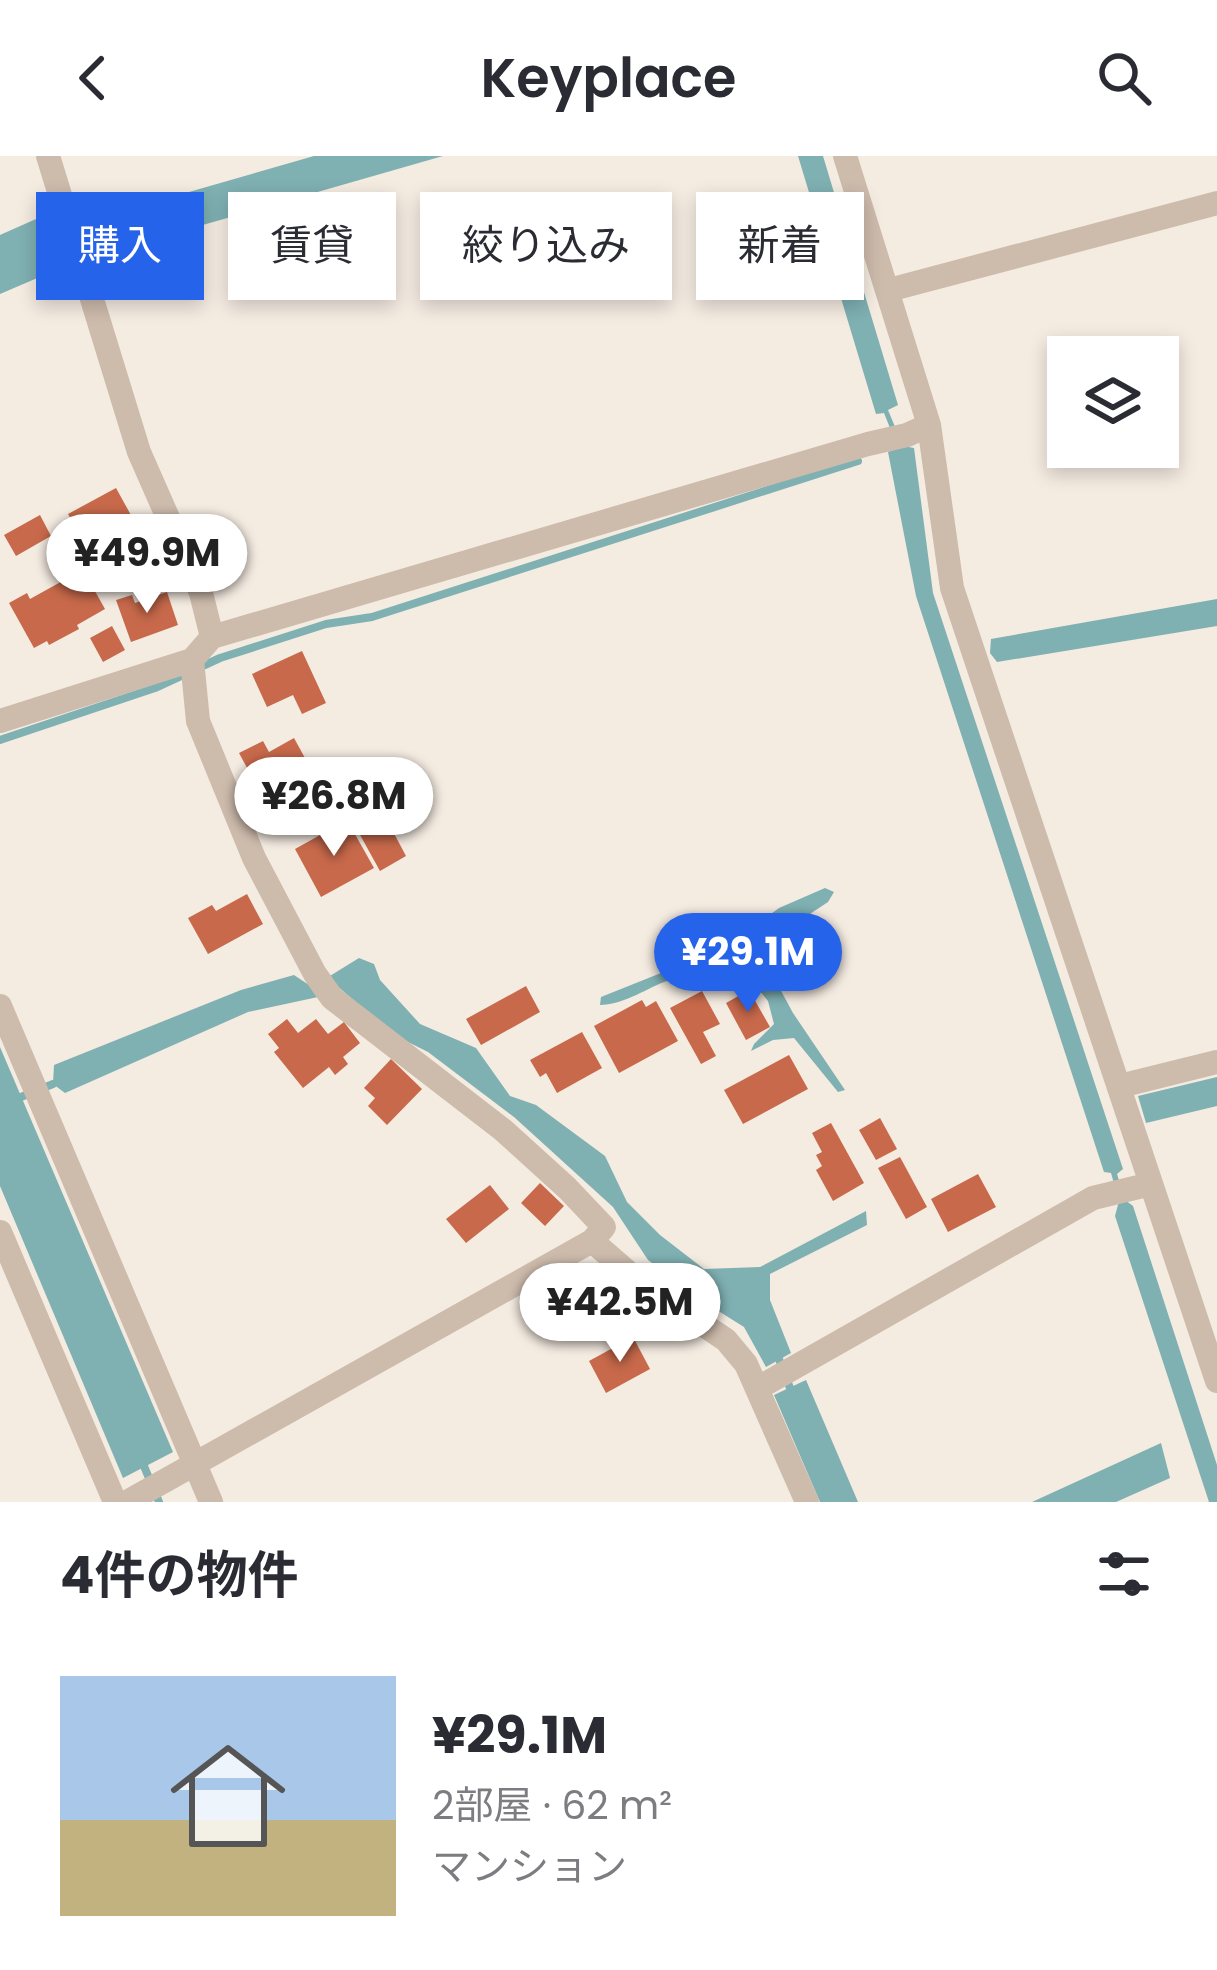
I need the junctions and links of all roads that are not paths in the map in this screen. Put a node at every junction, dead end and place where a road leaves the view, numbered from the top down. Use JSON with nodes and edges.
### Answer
{"nodes":[{"id":1,"x":47,"y":156,"type":"edge"},
{"id":2,"x":845,"y":156,"type":"edge"},
{"id":3,"x":1217,"y":203,"type":"edge"},
{"id":4,"x":889,"y":290,"type":"junction"},
{"id":5,"x":918,"y":430,"type":"junction"},
{"id":6,"x":212,"y":638,"type":"junction"},
{"id":7,"x":192,"y":671,"type":"junction"},
{"id":8,"x":0,"y":721,"type":"edge"},
{"id":9,"x":0,"y":1006,"type":"edge"},
{"id":10,"x":1217,"y":1063,"type":"edge"},
{"id":11,"x":1120,"y":1086,"type":"junction"},
{"id":12,"x":1142,"y":1185,"type":"junction"},
{"id":13,"x":0,"y":1232,"type":"edge"},
{"id":14,"x":592,"y":1241,"type":"junction"},
{"id":15,"x":775,"y":1378,"type":"junction"},
{"id":16,"x":1217,"y":1381,"type":"edge"},
{"id":17,"x":196,"y":1466,"type":"junction"},
{"id":18,"x":115,"y":1502,"type":"edge"},
{"id":19,"x":128,"y":1502,"type":"edge"},
{"id":20,"x":212,"y":1502,"type":"edge"},
{"id":21,"x":807,"y":1502,"type":"edge"}],
"edges":[{"from":1,"to":6,"type":"street"},
{"from":2,"to":4,"type":"street"},
{"from":3,"to":4,"type":"street"},
{"from":4,"to":5,"type":"street"},
{"from":5,"to":6,"type":"street"},
{"from":5,"to":11,"type":"street"},
{"from":6,"to":7,"type":"street"},
{"from":7,"to":8,"type":"street"},
{"from":7,"to":14,"type":"street"},
{"from":9,"to":17,"type":"street"},
{"from":10,"to":11,"type":"street"},
{"from":11,"to":12,"type":"street"},
{"from":12,"to":15,"type":"street"},
{"from":12,"to":16,"type":"street"},
{"from":13,"to":18,"type":"street"},
{"from":14,"to":15,"type":"street"},
{"from":14,"to":17,"type":"street"},
{"from":15,"to":21,"type":"street"},
{"from":17,"to":19,"type":"street"},
{"from":17,"to":20,"type":"street"}]}
